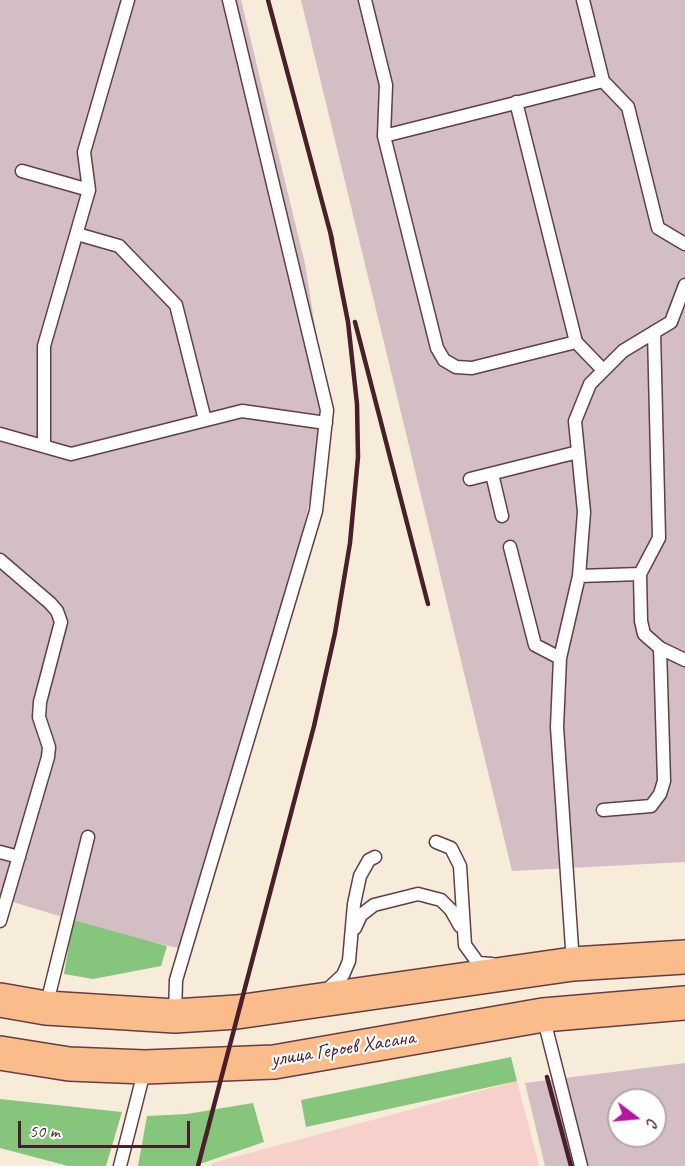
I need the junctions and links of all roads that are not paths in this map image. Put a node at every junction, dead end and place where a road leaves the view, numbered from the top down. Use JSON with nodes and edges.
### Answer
{"nodes":[{"id":1,"x":128,"y":0,"type":"edge"},
{"id":2,"x":229,"y":0,"type":"edge"},
{"id":3,"x":365,"y":0,"type":"edge"},
{"id":4,"x":583,"y":0,"type":"edge"},
{"id":5,"x":603,"y":81,"type":"junction"},
{"id":6,"x":516,"y":102,"type":"junction"},
{"id":7,"x":384,"y":135,"type":"junction"},
{"id":8,"x":22,"y":171,"type":"dead end"},
{"id":9,"x":89,"y":190,"type":"junction"},
{"id":10,"x":77,"y":234,"type":"junction"},
{"id":11,"x":685,"y":244,"type":"edge"},
{"id":12,"x":685,"y":285,"type":"edge"},
{"id":13,"x":680,"y":310,"type":"edge"},
{"id":14,"x":654,"y":332,"type":"junction"},
{"id":15,"x":576,"y":342,"type":"junction"},
{"id":16,"x":603,"y":370,"type":"junction"},
{"id":17,"x":205,"y":420,"type":"junction"},
{"id":18,"x":326,"y":423,"type":"junction"},
{"id":19,"x":0,"y":434,"type":"edge"},
{"id":20,"x":44,"y":446,"type":"junction"},
{"id":21,"x":578,"y":452,"type":"junction"},
{"id":22,"x":492,"y":474,"type":"junction"},
{"id":23,"x":470,"y":479,"type":"dead end"},
{"id":24,"x":502,"y":516,"type":"dead end"},
{"id":25,"x":510,"y":547,"type":"dead end"},
{"id":26,"x":0,"y":560,"type":"edge"},
{"id":27,"x":640,"y":574,"type":"junction"},
{"id":28,"x":579,"y":576,"type":"junction"},
{"id":29,"x":660,"y":648,"type":"junction"},
{"id":30,"x":560,"y":658,"type":"junction"},
{"id":31,"x":685,"y":660,"type":"edge"},
{"id":32,"x":603,"y":810,"type":"dead end"},
{"id":33,"x":88,"y":837,"type":"dead end"},
{"id":34,"x":436,"y":842,"type":"dead end"},
{"id":35,"x":0,"y":852,"type":"edge"},
{"id":36,"x":19,"y":857,"type":"junction"},
{"id":37,"x":375,"y":857,"type":"dead end"},
{"id":38,"x":0,"y":921,"type":"edge"},
{"id":39,"x":463,"y":932,"type":"junction"},
{"id":40,"x":350,"y":954,"type":"junction"},
{"id":41,"x":685,"y":957,"type":"edge"},
{"id":42,"x":560,"y":966,"type":"junction"},
{"id":43,"x":0,"y":999,"type":"edge"},
{"id":44,"x":685,"y":1003,"type":"edge"},
{"id":45,"x":281,"y":1007,"type":"junction"},
{"id":46,"x":46,"y":1008,"type":"junction"},
{"id":47,"x":543,"y":1015,"type":"junction"},
{"id":48,"x":175,"y":1016,"type":"junction"},
{"id":49,"x":0,"y":1053,"type":"edge"},
{"id":50,"x":145,"y":1067,"type":"junction"},
{"id":51,"x":120,"y":1166,"type":"edge"},
{"id":52,"x":581,"y":1166,"type":"edge"}],
"edges":[{"from":1,"to":9,"type":"lane"},
{"from":2,"to":18,"type":"lane"},
{"from":3,"to":7,"type":"lane"},
{"from":4,"to":5,"type":"lane"},
{"from":5,"to":6,"type":"lane"},
{"from":5,"to":11,"type":"lane"},
{"from":6,"to":7,"type":"lane"},
{"from":6,"to":15,"type":"lane"},
{"from":7,"to":15,"type":"lane"},
{"from":8,"to":9,"type":"lane"},
{"from":9,"to":10,"type":"lane"},
{"from":10,"to":17,"type":"lane"},
{"from":10,"to":20,"type":"lane"},
{"from":12,"to":13,"type":"lane"},
{"from":13,"to":14,"type":"lane"},
{"from":14,"to":16,"type":"lane"},
{"from":14,"to":27,"type":"lane"},
{"from":15,"to":16,"type":"lane"},
{"from":16,"to":21,"type":"lane"},
{"from":17,"to":18,"type":"lane"},
{"from":17,"to":20,"type":"lane"},
{"from":18,"to":48,"type":"lane"},
{"from":19,"to":20,"type":"lane"},
{"from":21,"to":22,"type":"lane"},
{"from":21,"to":28,"type":"lane"},
{"from":22,"to":23,"type":"lane"},
{"from":22,"to":24,"type":"lane"},
{"from":25,"to":30,"type":"lane"},
{"from":26,"to":36,"type":"lane"},
{"from":27,"to":28,"type":"lane"},
{"from":27,"to":29,"type":"lane"},
{"from":28,"to":30,"type":"lane"},
{"from":29,"to":31,"type":"lane"},
{"from":29,"to":32,"type":"lane"},
{"from":30,"to":42,"type":"lane"},
{"from":33,"to":46,"type":"lane"},
{"from":34,"to":39,"type":"lane"},
{"from":35,"to":36,"type":"lane"},
{"from":36,"to":38,"type":"lane"},
{"from":37,"to":40,"type":"lane"},
{"from":39,"to":40,"type":"lane"},
{"from":39,"to":42,"type":"lane"},
{"from":40,"to":45,"type":"lane"},
{"from":41,"to":42,"type":"main road"},
{"from":42,"to":45,"type":"main road"},
{"from":43,"to":46,"type":"main road"},
{"from":44,"to":47,"type":"main road","name":"улица Героев Хасана"},
{"from":45,"to":48,"type":"main road"},
{"from":46,"to":48,"type":"main road"},
{"from":47,"to":50,"type":"main road","name":"улица Героев Хасана"},
{"from":47,"to":52,"type":"lane"},
{"from":49,"to":50,"type":"main road","name":"улица Героев Хасана"},
{"from":50,"to":51,"type":"lane"}]}
